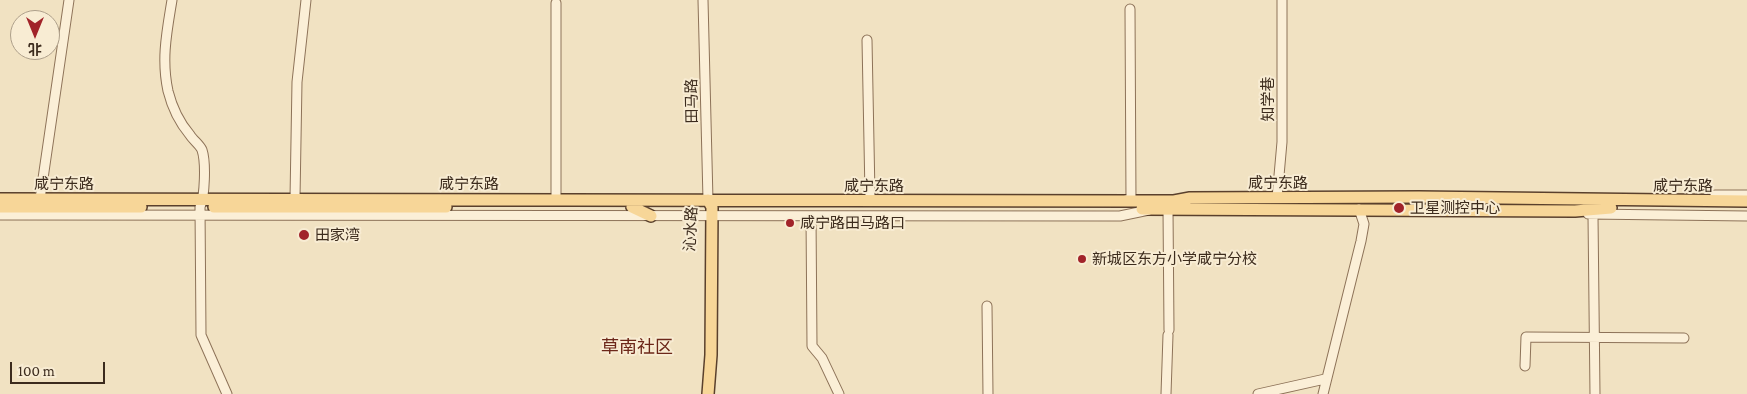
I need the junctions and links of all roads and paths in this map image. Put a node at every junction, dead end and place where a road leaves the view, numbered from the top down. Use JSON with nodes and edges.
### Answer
{"nodes":[{"id":1,"x":69,"y":0,"type":"edge"},
{"id":2,"x":172,"y":0,"type":"edge"},
{"id":3,"x":306,"y":0,"type":"edge"},
{"id":4,"x":703,"y":0,"type":"edge"},
{"id":5,"x":1282,"y":0,"type":"edge"},
{"id":6,"x":556,"y":4,"type":"dead end"},
{"id":7,"x":1130,"y":9,"type":"dead end"},
{"id":8,"x":866,"y":40,"type":"dead end"},
{"id":9,"x":0,"y":194,"type":"edge"},
{"id":10,"x":556,"y":195,"type":"junction"},
{"id":11,"x":870,"y":195,"type":"junction"},
{"id":12,"x":1747,"y":195,"type":"edge"},
{"id":13,"x":41,"y":196,"type":"junction"},
{"id":14,"x":295,"y":196,"type":"junction"},
{"id":15,"x":1276,"y":198,"type":"junction"},
{"id":16,"x":0,"y":199,"type":"edge"},
{"id":17,"x":1131,"y":201,"type":"junction"},
{"id":18,"x":1747,"y":201,"type":"edge"},
{"id":19,"x":202,"y":204,"type":"junction"},
{"id":20,"x":1576,"y":205,"type":"junction"},
{"id":21,"x":0,"y":207,"type":"edge"},
{"id":22,"x":632,"y":207,"type":"junction"},
{"id":23,"x":708,"y":207,"type":"junction"},
{"id":24,"x":1747,"y":208,"type":"edge"},
{"id":25,"x":1154,"y":209,"type":"junction"},
{"id":26,"x":1168,"y":209,"type":"junction"},
{"id":27,"x":1359,"y":209,"type":"junction"},
{"id":28,"x":0,"y":215,"type":"edge"},
{"id":29,"x":651,"y":216,"type":"junction"},
{"id":30,"x":811,"y":216,"type":"junction"},
{"id":31,"x":1594,"y":216,"type":"junction"},
{"id":32,"x":1747,"y":216,"type":"edge"},
{"id":33,"x":987,"y":306,"type":"dead end"},
{"id":34,"x":1595,"y":337,"type":"junction"},
{"id":35,"x":1684,"y":338,"type":"dead end"},
{"id":36,"x":1525,"y":366,"type":"dead end"},
{"id":37,"x":1325,"y":379,"type":"junction"},
{"id":38,"x":227,"y":394,"type":"edge"},
{"id":39,"x":702,"y":394,"type":"edge"},
{"id":40,"x":708,"y":394,"type":"edge"},
{"id":41,"x":839,"y":394,"type":"edge"},
{"id":42,"x":988,"y":394,"type":"edge"},
{"id":43,"x":1166,"y":394,"type":"edge"},
{"id":44,"x":1258,"y":394,"type":"edge"},
{"id":45,"x":1323,"y":394,"type":"edge"},
{"id":46,"x":1595,"y":394,"type":"edge"}],
"edges":[{"from":1,"to":13,"type":"street"},
{"from":2,"to":19,"type":"street"},
{"from":3,"to":14,"type":"street"},
{"from":4,"to":23,"type":"street","name":"田马路"},
{"from":5,"to":15,"type":"street","name":"知学巷"},
{"from":6,"to":10,"type":"street"},
{"from":7,"to":17,"type":"street"},
{"from":8,"to":11,"type":"street"},
{"from":9,"to":13,"type":"street"},
{"from":10,"to":14,"type":"street"},
{"from":10,"to":23,"type":"street"},
{"from":11,"to":17,"type":"street"},
{"from":11,"to":23,"type":"street"},
{"from":12,"to":20,"type":"street"},
{"from":13,"to":16,"type":"main road","name":"咸宁东路"},
{"from":13,"to":19,"type":"main road","name":"咸宁东路"},
{"from":14,"to":19,"type":"main road","name":"咸宁东路"},
{"from":14,"to":23,"type":"main road","name":"咸宁东路"},
{"from":15,"to":17,"type":"main road","name":"咸宁东路"},
{"from":15,"to":20,"type":"main road","name":"咸宁东路"},
{"from":17,"to":23,"type":"main road","name":"咸宁东路"},
{"from":18,"to":20,"type":"main road","name":"咸宁东路"},
{"from":19,"to":21,"type":"main road","name":"咸宁东路"},
{"from":19,"to":22,"type":"main road","name":"咸宁东路"},
{"from":19,"to":28,"type":"street"},
{"from":19,"to":29,"type":"street"},
{"from":19,"to":38,"type":"street"},
{"from":20,"to":24,"type":"main road","name":"咸宁东路"},
{"from":20,"to":27,"type":"main road","name":"咸宁东路"},
{"from":20,"to":31,"type":"street"},
{"from":22,"to":23,"type":"main road","name":"咸宁东路"},
{"from":22,"to":29,"type":"main road"},
{"from":23,"to":25,"type":"main road","name":"咸宁东路"},
{"from":23,"to":29,"type":"street"},
{"from":23,"to":30,"type":"street"},
{"from":23,"to":39,"type":"main road","name":"沁水路"},
{"from":23,"to":40,"type":"main road","name":"沁水路"},
{"from":25,"to":26,"type":"main road","name":"咸宁东路"},
{"from":25,"to":30,"type":"street"},
{"from":26,"to":27,"type":"main road","name":"咸宁东路"},
{"from":26,"to":43,"type":"street"},
{"from":27,"to":37,"type":"street"},
{"from":30,"to":41,"type":"street"},
{"from":31,"to":32,"type":"street"},
{"from":31,"to":34,"type":"street"},
{"from":33,"to":42,"type":"street"},
{"from":34,"to":35,"type":"street"},
{"from":34,"to":36,"type":"street"},
{"from":34,"to":46,"type":"street"},
{"from":37,"to":44,"type":"street"},
{"from":37,"to":45,"type":"street"}]}
